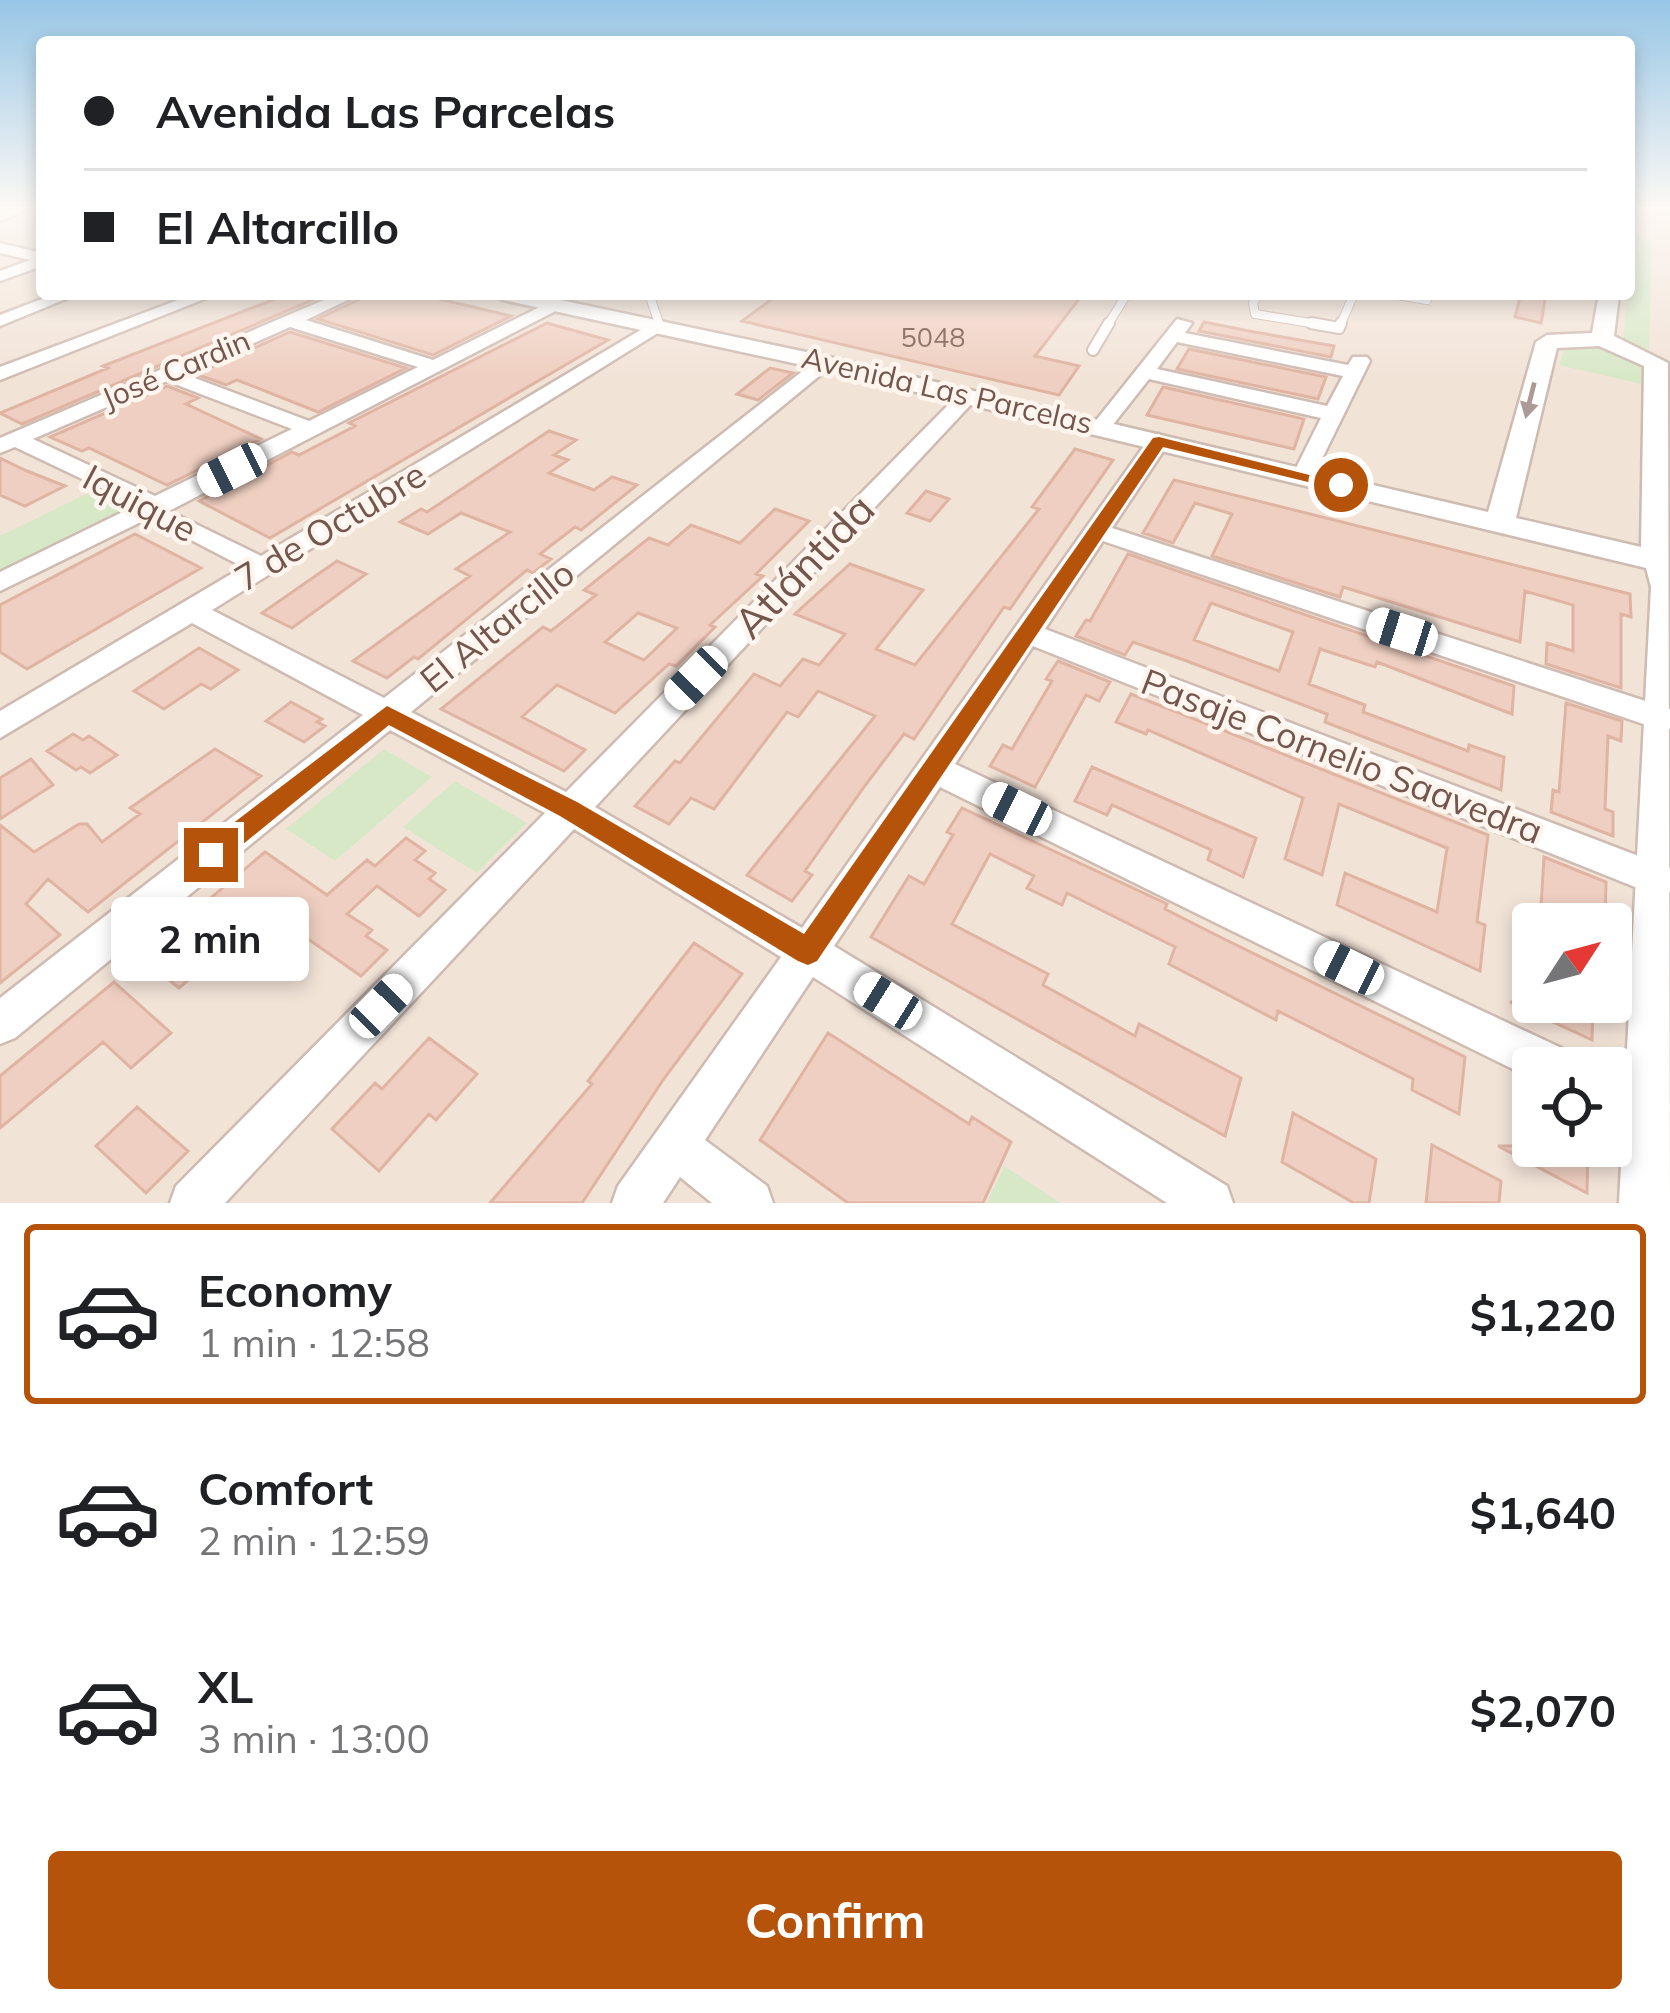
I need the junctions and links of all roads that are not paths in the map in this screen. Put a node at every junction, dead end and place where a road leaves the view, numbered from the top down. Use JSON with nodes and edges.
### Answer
{"nodes":[{"id":1,"x":54,"y":300,"type":"edge"},
{"id":2,"x":193,"y":300,"type":"edge"},
{"id":3,"x":338,"y":300,"type":"edge"},
{"id":4,"x":533,"y":300,"type":"edge"},
{"id":5,"x":651,"y":300,"type":"edge"},
{"id":6,"x":1123,"y":300,"type":"edge"},
{"id":7,"x":1255,"y":300,"type":"edge"},
{"id":8,"x":1352,"y":300,"type":"edge"},
{"id":9,"x":1608,"y":300,"type":"edge"},
{"id":10,"x":558,"y":305,"type":"junction"},
{"id":11,"x":0,"y":321,"type":"edge"},
{"id":12,"x":289,"y":321,"type":"junction"},
{"id":13,"x":660,"y":326,"type":"junction"},
{"id":14,"x":1570,"y":338,"type":"junction"},
{"id":15,"x":1603,"y":338,"type":"junction"},
{"id":16,"x":1093,"y":350,"type":"dead end"},
{"id":17,"x":1642,"y":354,"type":"junction"},
{"id":18,"x":825,"y":363,"type":"junction"},
{"id":19,"x":436,"y":367,"type":"junction"},
{"id":20,"x":1144,"y":372,"type":"junction"},
{"id":21,"x":0,"y":374,"type":"edge"},
{"id":22,"x":167,"y":374,"type":"junction"},
{"id":23,"x":968,"y":397,"type":"junction"},
{"id":24,"x":1334,"y":414,"type":"junction"},
{"id":25,"x":1101,"y":427,"type":"junction"},
{"id":26,"x":311,"y":429,"type":"junction"},
{"id":27,"x":1159,"y":441,"type":"junction"},
{"id":28,"x":8,"y":443,"type":"edge"},
{"id":29,"x":1303,"y":476,"type":"junction"},
{"id":30,"x":153,"y":509,"type":"junction"},
{"id":31,"x":1500,"y":523,"type":"junction"},
{"id":32,"x":1097,"y":531,"type":"junction"},
{"id":33,"x":1665,"y":563,"type":"edge"},
{"id":34,"x":264,"y":567,"type":"junction"},
{"id":35,"x":0,"y":584,"type":"edge"},
{"id":36,"x":191,"y":611,"type":"junction"},
{"id":37,"x":1027,"y":633,"type":"junction"},
{"id":38,"x":387,"y":714,"type":"junction"},
{"id":39,"x":1664,"y":719,"type":"junction"},
{"id":40,"x":0,"y":726,"type":"edge"},
{"id":41,"x":934,"y":769,"type":"junction"},
{"id":42,"x":569,"y":809,"type":"junction"},
{"id":43,"x":1658,"y":880,"type":"junction"},
{"id":44,"x":808,"y":952,"type":"junction"},
{"id":45,"x":0,"y":1024,"type":"edge"},
{"id":46,"x":1514,"y":1047,"type":"edge"},
{"id":47,"x":1632,"y":1104,"type":"edge"},
{"id":48,"x":1652,"y":1113,"type":"junction"},
{"id":49,"x":675,"y":1145,"type":"junction"},
{"id":50,"x":193,"y":1203,"type":"edge"},
{"id":51,"x":634,"y":1203,"type":"edge"},
{"id":52,"x":750,"y":1203,"type":"edge"},
{"id":53,"x":1210,"y":1203,"type":"edge"},
{"id":54,"x":1648,"y":1203,"type":"edge"}],
"edges":[{"from":1,"to":11,"type":"street"},
{"from":2,"to":21,"type":"street"},
{"from":3,"to":12,"type":"street","name":"José Cardin"},
{"from":4,"to":10,"type":"street","name":"Avenida Las Parcelas"},
{"from":5,"to":13,"type":"lane"},
{"from":6,"to":16,"type":"lane"},
{"from":7,"to":8,"type":"lane"},
{"from":9,"to":15,"type":"street"},
{"from":10,"to":13,"type":"street","name":"Avenida Las Parcelas"},
{"from":10,"to":19,"type":"street"},
{"from":12,"to":19,"type":"street"},
{"from":12,"to":22,"type":"street","name":"José Cardin"},
{"from":13,"to":18,"type":"street","name":"Avenida Las Parcelas"},
{"from":13,"to":34,"type":"street","name":"7 de Octubre"},
{"from":14,"to":15,"type":"street"},
{"from":14,"to":17,"type":"street"},
{"from":14,"to":31,"type":"street","one_way":true},
{"from":15,"to":17,"type":"street"},
{"from":17,"to":33,"type":"street"},
{"from":18,"to":23,"type":"street","name":"Avenida Las Parcelas"},
{"from":18,"to":38,"type":"street","name":"El Altarcillo"},
{"from":19,"to":26,"type":"street"},
{"from":20,"to":24,"type":"street"},
{"from":20,"to":24,"type":"street"},
{"from":20,"to":25,"type":"street"},
{"from":22,"to":26,"type":"street"},
{"from":22,"to":28,"type":"street","name":"José Cardin"},
{"from":23,"to":25,"type":"street","name":"Avenida Las Parcelas"},
{"from":23,"to":42,"type":"street","name":"Atlántida"},
{"from":24,"to":29,"type":"street"},
{"from":25,"to":27,"type":"street","name":"Avenida Las Parcelas"},
{"from":26,"to":30,"type":"street"},
{"from":27,"to":29,"type":"street","name":"Avenida Las Parcelas"},
{"from":27,"to":32,"type":"street"},
{"from":28,"to":30,"type":"street","name":"Iquique"},
{"from":29,"to":31,"type":"street","name":"Avenida Las Parcelas"},
{"from":30,"to":34,"type":"street","name":"Iquique"},
{"from":30,"to":35,"type":"street"},
{"from":31,"to":33,"type":"street","name":"Avenida Las Parcelas"},
{"from":32,"to":37,"type":"street"},
{"from":32,"to":39,"type":"street"},
{"from":33,"to":39,"type":"street"},
{"from":34,"to":36,"type":"street","name":"7 de Octubre"},
{"from":36,"to":38,"type":"street"},
{"from":36,"to":40,"type":"street","name":"7 de Octubre"},
{"from":37,"to":41,"type":"street"},
{"from":37,"to":43,"type":"street","name":"Pasaje Cornelio Saavedra"},
{"from":38,"to":42,"type":"street"},
{"from":38,"to":45,"type":"street","name":"El Altarcillo"},
{"from":39,"to":43,"type":"street"},
{"from":41,"to":44,"type":"street"},
{"from":41,"to":46,"type":"street"},
{"from":42,"to":44,"type":"street"},
{"from":42,"to":50,"type":"street","name":"Atlántida"},
{"from":43,"to":48,"type":"street"},
{"from":44,"to":49,"type":"street"},
{"from":44,"to":53,"type":"street"},
{"from":47,"to":48,"type":"street"},
{"from":48,"to":54,"type":"street"},
{"from":49,"to":51,"type":"street"},
{"from":49,"to":52,"type":"street"}]}
